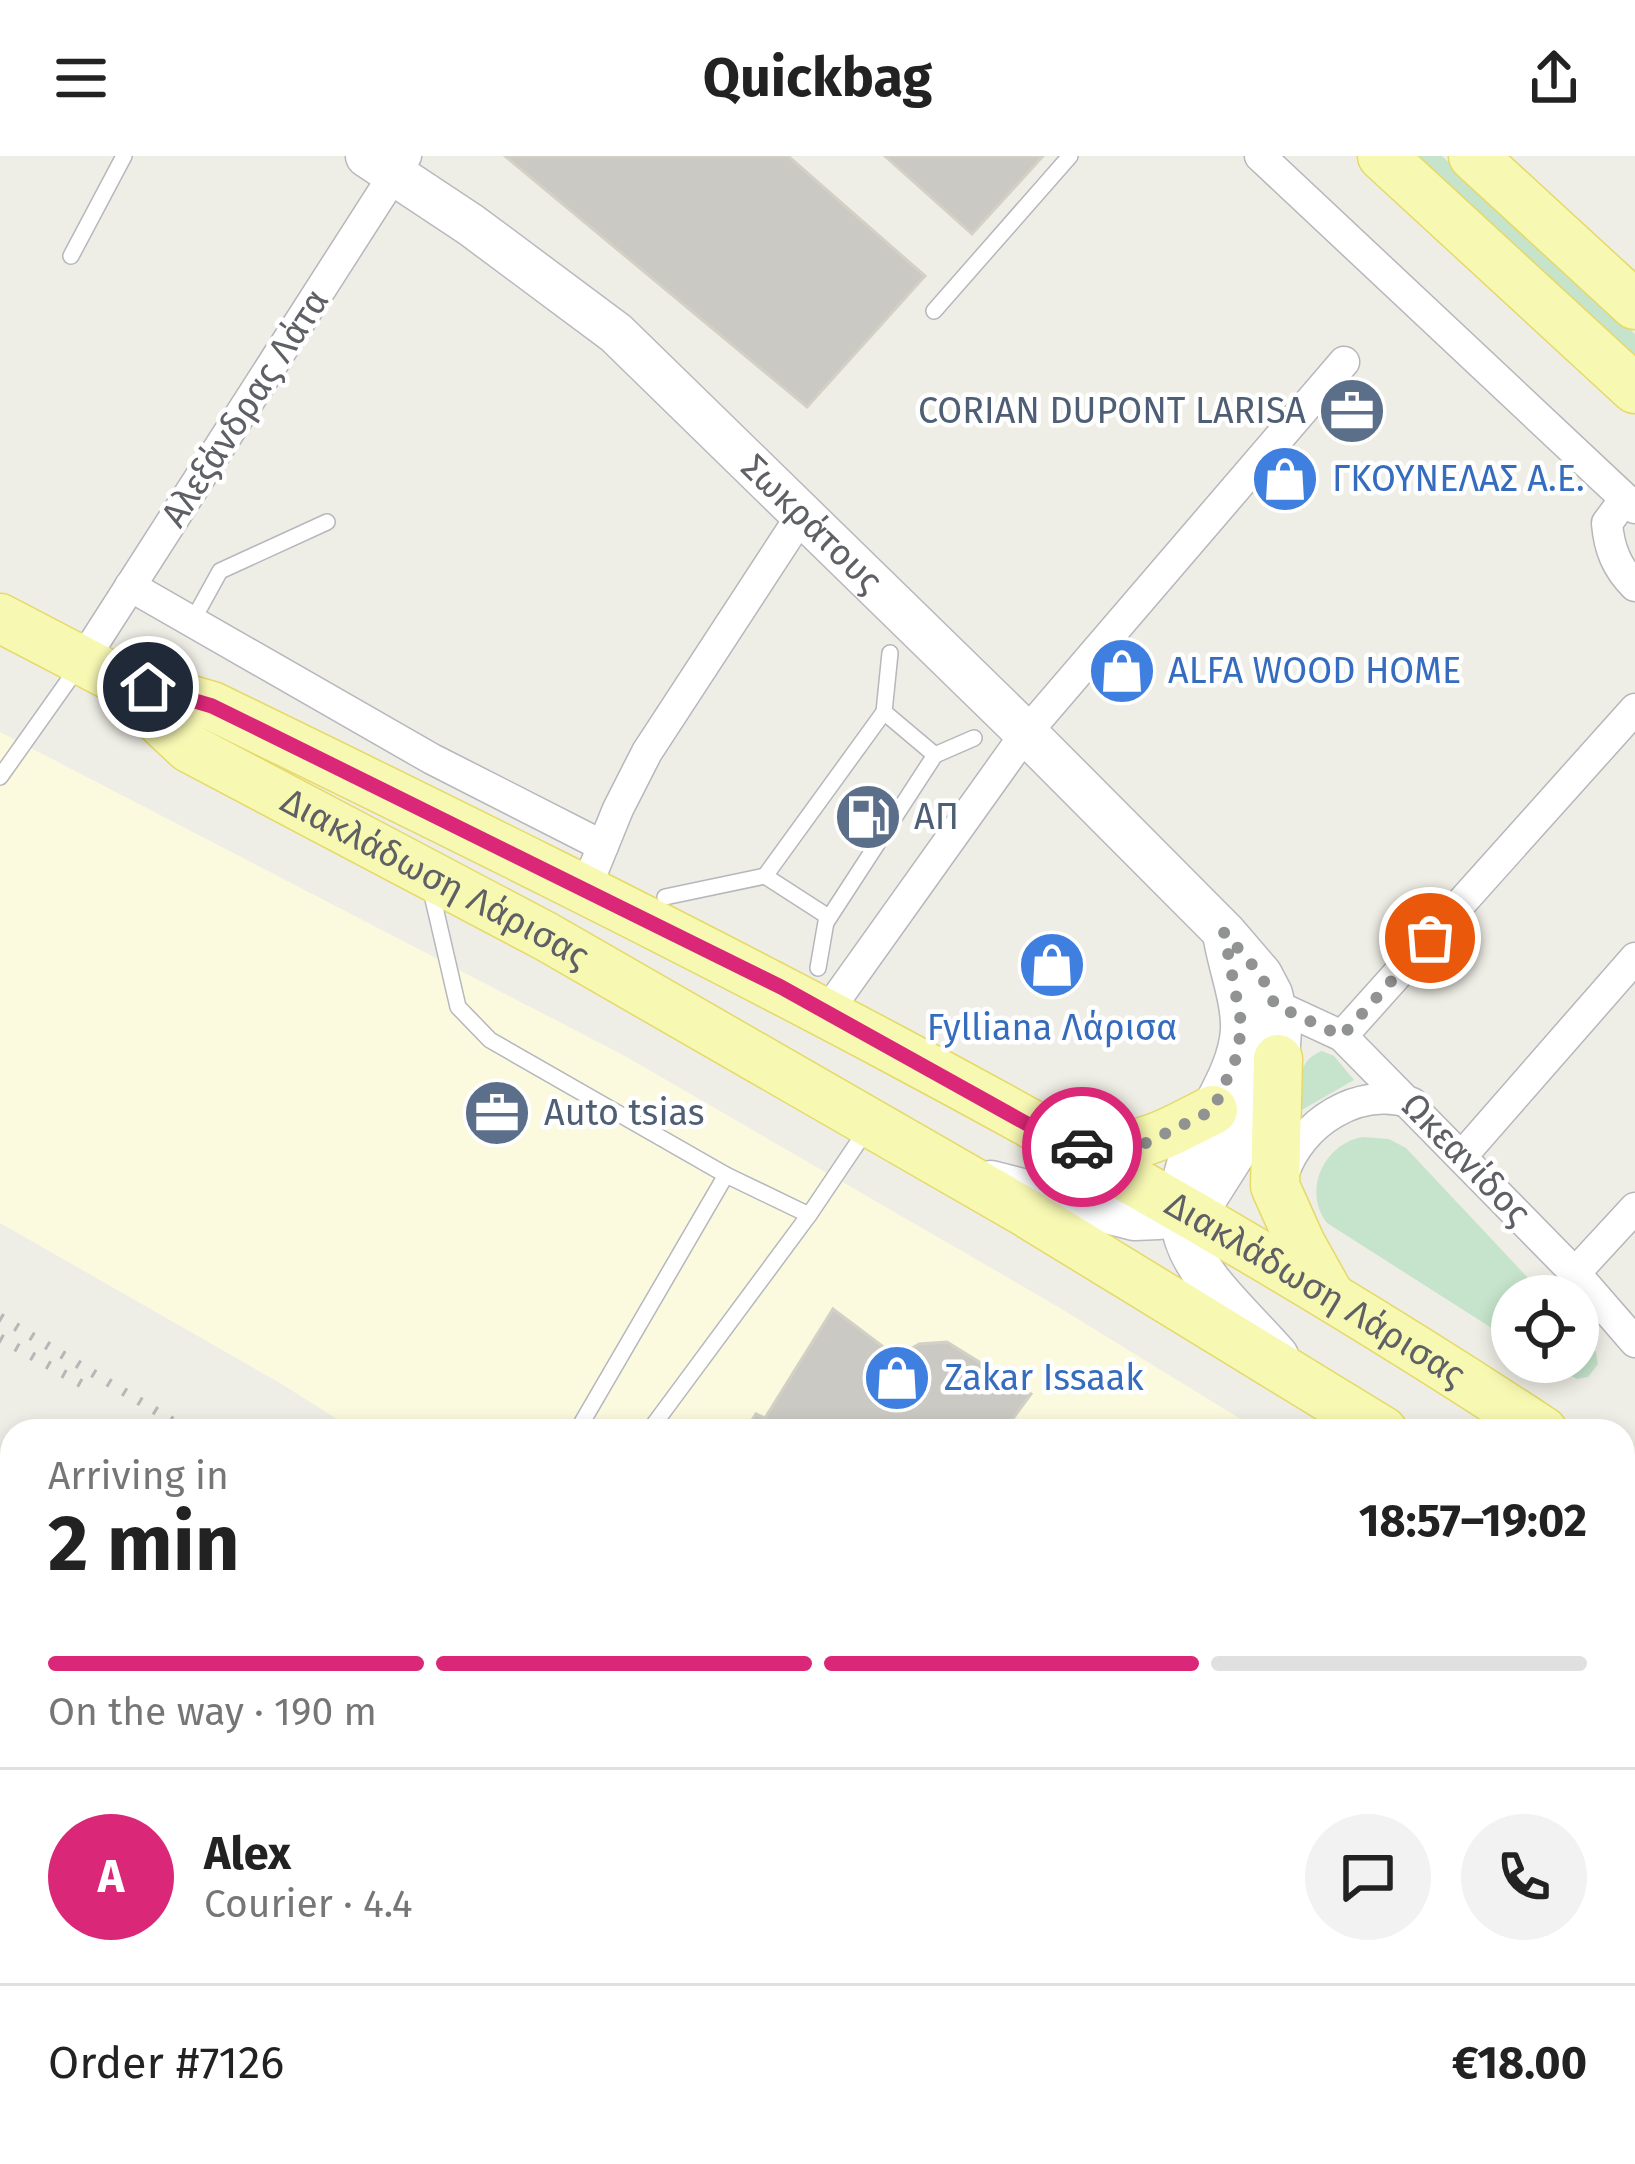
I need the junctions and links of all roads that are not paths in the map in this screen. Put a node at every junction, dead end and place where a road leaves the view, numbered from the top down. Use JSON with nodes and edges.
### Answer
{"nodes":[{"id":1,"x":124,"y":156,"type":"edge"},
{"id":2,"x":1070,"y":156,"type":"edge"},
{"id":3,"x":1260,"y":156,"type":"edge"},
{"id":4,"x":1382,"y":156,"type":"edge"},
{"id":5,"x":1473,"y":156,"type":"edge"},
{"id":6,"x":390,"y":162,"type":"edge"},
{"id":7,"x":71,"y":256,"type":"dead end"},
{"id":8,"x":1635,"y":305,"type":"edge"},
{"id":9,"x":934,"y":311,"type":"dead end"},
{"id":10,"x":1344,"y":362,"type":"dead end"},
{"id":11,"x":1635,"y":389,"type":"edge"},
{"id":12,"x":1630,"y":503,"type":"edge"},
{"id":13,"x":801,"y":516,"type":"junction"},
{"id":14,"x":328,"y":521,"type":"dead end"},
{"id":15,"x":130,"y":586,"type":"junction"},
{"id":16,"x":1635,"y":586,"type":"edge"},
{"id":17,"x":0,"y":618,"type":"edge"},
{"id":18,"x":193,"y":620,"type":"junction"},
{"id":19,"x":890,"y":653,"type":"dead end"},
{"id":20,"x":99,"y":669,"type":"junction"},
{"id":21,"x":1635,"y":709,"type":"edge"},
{"id":22,"x":884,"y":712,"type":"junction"},
{"id":23,"x":1026,"y":734,"type":"junction"},
{"id":24,"x":974,"y":738,"type":"dead end"},
{"id":25,"x":935,"y":755,"type":"junction"},
{"id":26,"x":0,"y":776,"type":"edge"},
{"id":27,"x":603,"y":846,"type":"junction"},
{"id":28,"x":427,"y":871,"type":"junction"},
{"id":29,"x":765,"y":876,"type":"junction"},
{"id":30,"x":585,"y":890,"type":"junction"},
{"id":31,"x":665,"y":897,"type":"dead end"},
{"id":32,"x":826,"y":922,"type":"junction"},
{"id":33,"x":1224,"y":932,"type":"junction"},
{"id":34,"x":1635,"y":958,"type":"edge"},
{"id":35,"x":823,"y":990,"type":"junction"},
{"id":36,"x":1275,"y":1005,"type":"junction"},
{"id":37,"x":1342,"y":1036,"type":"junction"},
{"id":38,"x":1278,"y":1059,"type":"junction"},
{"id":39,"x":1412,"y":1103,"type":"junction"},
{"id":40,"x":1213,"y":1110,"type":"junction"},
{"id":41,"x":870,"y":1123,"type":"junction"},
{"id":42,"x":1065,"y":1145,"type":"junction"},
{"id":43,"x":1462,"y":1156,"type":"junction"},
{"id":44,"x":958,"y":1174,"type":"junction"},
{"id":45,"x":726,"y":1175,"type":"junction"},
{"id":46,"x":1278,"y":1198,"type":"junction"},
{"id":47,"x":1635,"y":1208,"type":"edge"},
{"id":48,"x":1180,"y":1210,"type":"junction"},
{"id":49,"x":809,"y":1215,"type":"junction"},
{"id":50,"x":1575,"y":1273,"type":"junction"},
{"id":51,"x":1329,"y":1294,"type":"junction"},
{"id":52,"x":1635,"y":1342,"type":"edge"},
{"id":53,"x":1293,"y":1374,"type":"junction"},
{"id":54,"x":584,"y":1419,"type":"edge"},
{"id":55,"x":658,"y":1419,"type":"edge"},
{"id":56,"x":1364,"y":1419,"type":"edge"},
{"id":57,"x":1524,"y":1419,"type":"edge"}],
"edges":[{"from":1,"to":7,"type":"lane"},
{"from":2,"to":9,"type":"lane"},
{"from":3,"to":12,"type":"street"},
{"from":4,"to":11,"type":"main road"},
{"from":5,"to":8,"type":"main road"},
{"from":6,"to":13,"type":"main road","name":"Σωκράτους"},
{"from":6,"to":15,"type":"street","name":"Αλεξάνδρας Λάτα"},
{"from":10,"to":23,"type":"street"},
{"from":12,"to":16,"type":"street"},
{"from":13,"to":23,"type":"main road","name":"Σωκράτους"},
{"from":13,"to":27,"type":"street"},
{"from":14,"to":18,"type":"lane"},
{"from":15,"to":18,"type":"street"},
{"from":15,"to":20,"type":"street","name":"Αλεξάνδρας Λάτα"},
{"from":17,"to":20,"type":"main road","name":"Διακλάδωση Λάρισας"},
{"from":18,"to":27,"type":"street"},
{"from":19,"to":22,"type":"lane"},
{"from":20,"to":26,"type":"lane"},
{"from":20,"to":28,"type":"main road","name":"Διακλάδωση Λάρισας"},
{"from":20,"to":30,"type":"main road","name":"Διακλάδωση Λάρισας"},
{"from":21,"to":37,"type":"street"},
{"from":22,"to":25,"type":"lane"},
{"from":22,"to":29,"type":"lane"},
{"from":23,"to":33,"type":"main road","name":"Σωκράτους"},
{"from":23,"to":35,"type":"street"},
{"from":24,"to":25,"type":"lane"},
{"from":25,"to":32,"type":"lane"},
{"from":27,"to":30,"type":"street"},
{"from":28,"to":41,"type":"main road","name":"Διακλάδωση Λάρισας"},
{"from":28,"to":45,"type":"lane"},
{"from":29,"to":31,"type":"lane"},
{"from":29,"to":32,"type":"lane"},
{"from":30,"to":35,"type":"main road","name":"Διακλάδωση Λάρισας"},
{"from":32,"to":35,"type":"lane"},
{"from":33,"to":36,"type":"main road","name":"Σωκράτους"},
{"from":33,"to":40,"type":"main road"},
{"from":34,"to":43,"type":"street"},
{"from":35,"to":42,"type":"main road","name":"Διακλάδωση Λάρισας"},
{"from":36,"to":37,"type":"street","name":"Ωκεανίδος"},
{"from":36,"to":38,"type":"main road","name":"Σωκράτους"},
{"from":37,"to":39,"type":"street","name":"Ωκεανίδος"},
{"from":38,"to":46,"type":"main road"},
{"from":38,"to":48,"type":"main road","name":"Σωκράτους"},
{"from":39,"to":43,"type":"street","name":"Ωκεανίδος"},
{"from":39,"to":46,"type":"street"},
{"from":40,"to":42,"type":"main road"},
{"from":40,"to":48,"type":"main road"},
{"from":41,"to":44,"type":"main road","name":"Διακλάδωση Λάρισας"},
{"from":41,"to":49,"type":"lane"},
{"from":42,"to":48,"type":"main road","name":"Διακλάδωση Λάρισας"},
{"from":43,"to":50,"type":"street","name":"Ωκεανίδος"},
{"from":44,"to":48,"type":"main road"},
{"from":44,"to":53,"type":"main road","name":"Διακλάδωση Λάρισας"},
{"from":45,"to":49,"type":"lane"},
{"from":45,"to":54,"type":"lane"},
{"from":46,"to":51,"type":"main road"},
{"from":47,"to":50,"type":"street"},
{"from":48,"to":51,"type":"main road","name":"Διακλάδωση Λάρισας"},
{"from":48,"to":53,"type":"main road"},
{"from":49,"to":55,"type":"lane"},
{"from":50,"to":52,"type":"street","name":"Ωκεανίδος"},
{"from":51,"to":57,"type":"main road","name":"Διακλάδωση Λάρισας"},
{"from":53,"to":56,"type":"main road","name":"Διακλάδωση Λάρισας"}]}
